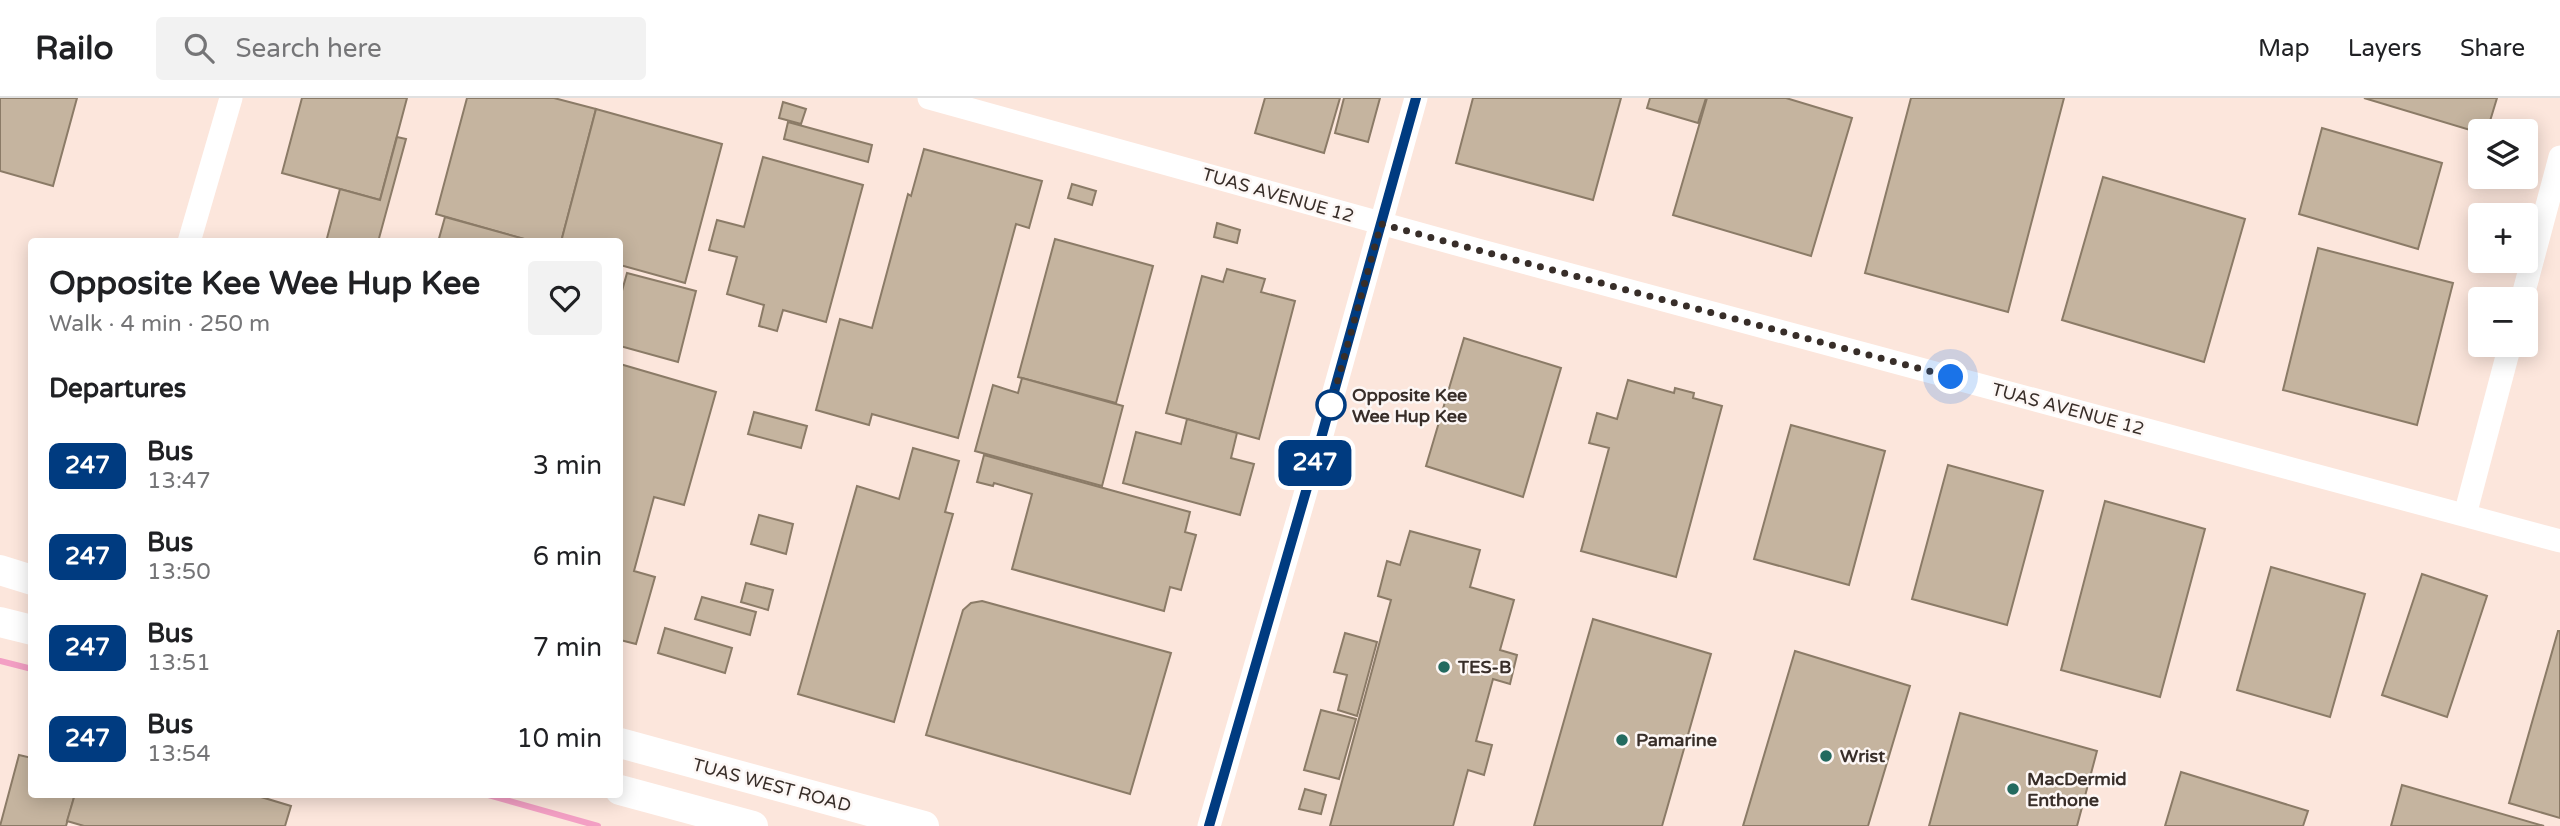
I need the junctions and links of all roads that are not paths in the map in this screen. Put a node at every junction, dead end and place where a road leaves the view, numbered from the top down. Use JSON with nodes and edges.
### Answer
{"nodes":[{"id":1,"x":232,"y":98,"type":"edge"},
{"id":2,"x":929,"y":98,"type":"edge"},
{"id":3,"x":1416,"y":98,"type":"edge"},
{"id":4,"x":2560,"y":157,"type":"edge"},
{"id":5,"x":1381,"y":224,"type":"junction"},
{"id":6,"x":190,"y":238,"type":"edge"},
{"id":7,"x":2525,"y":287,"type":"edge"},
{"id":8,"x":2507,"y":357,"type":"edge"},
{"id":9,"x":2465,"y":515,"type":"junction"},
{"id":10,"x":2560,"y":541,"type":"edge"},
{"id":11,"x":0,"y":570,"type":"edge"},
{"id":12,"x":28,"y":579,"type":"edge"},
{"id":13,"x":0,"y":622,"type":"edge"},
{"id":14,"x":28,"y":629,"type":"edge"},
{"id":15,"x":623,"y":744,"type":"edge"},
{"id":16,"x":623,"y":791,"type":"edge"},
{"id":17,"x":753,"y":826,"type":"edge"},
{"id":18,"x":924,"y":826,"type":"edge"},
{"id":19,"x":1209,"y":826,"type":"edge"}],
"edges":[{"from":1,"to":6,"type":"street"},
{"from":2,"to":5,"type":"street","name":"TUAS AVENUE 12"},
{"from":3,"to":5,"type":"street"},
{"from":4,"to":7,"type":"street"},
{"from":5,"to":9,"type":"street","name":"TUAS AVENUE 12"},
{"from":5,"to":19,"type":"street"},
{"from":8,"to":9,"type":"street"},
{"from":9,"to":10,"type":"street","name":"TUAS AVENUE 12"},
{"from":11,"to":12,"type":"main road"},
{"from":13,"to":14,"type":"main road"},
{"from":15,"to":18,"type":"main road","name":"TUAS WEST ROAD"},
{"from":16,"to":17,"type":"main road"}]}
